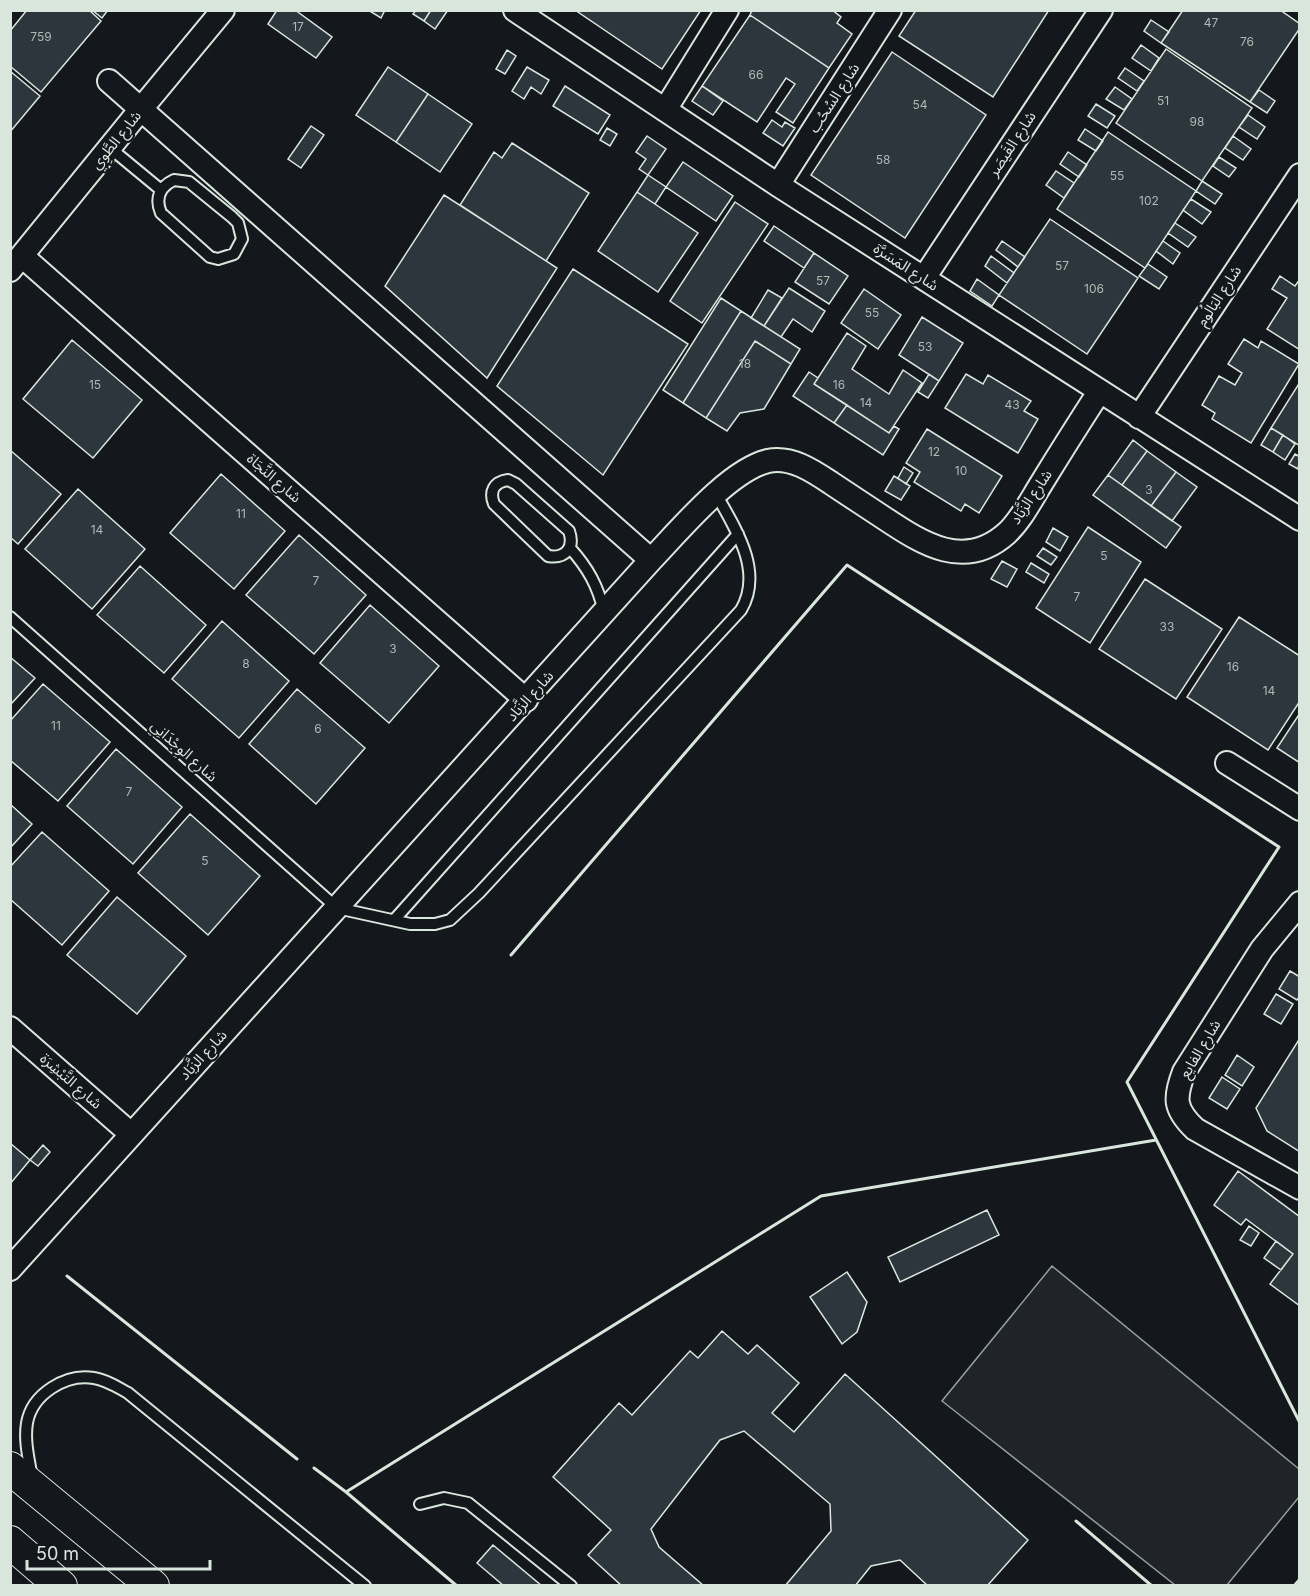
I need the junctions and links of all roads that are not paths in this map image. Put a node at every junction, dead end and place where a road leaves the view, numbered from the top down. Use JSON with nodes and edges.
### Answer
{"nodes":[{"id":1,"x":223,"y":10,"type":"edge"},
{"id":2,"x":515,"y":10,"type":"edge"},
{"id":3,"x":727,"y":10,"type":"edge"},
{"id":4,"x":890,"y":10,"type":"edge"},
{"id":5,"x":1101,"y":10,"type":"edge"},
{"id":6,"x":109,"y":81,"type":"dead end"},
{"id":7,"x":141,"y":109,"type":"junction"},
{"id":8,"x":665,"y":110,"type":"junction"},
{"id":9,"x":109,"y":147,"type":"junction"},
{"id":10,"x":1299,"y":175,"type":"edge"},
{"id":11,"x":778,"y":185,"type":"junction"},
{"id":12,"x":161,"y":190,"type":"junction"},
{"id":13,"x":16,"y":263,"type":"edge"},
{"id":14,"x":924,"y":278,"type":"junction"},
{"id":15,"x":1099,"y":392,"type":"junction"},
{"id":16,"x":1139,"y":417,"type":"junction"},
{"id":17,"x":716,"y":494,"type":"junction"},
{"id":18,"x":1299,"y":519,"type":"edge"},
{"id":19,"x":738,"y":534,"type":"junction"},
{"id":20,"x":570,"y":548,"type":"junction"},
{"id":21,"x":651,"y":560,"type":"junction"},
{"id":22,"x":604,"y":612,"type":"junction"},
{"id":23,"x":10,"y":617,"type":"edge"},
{"id":24,"x":526,"y":700,"type":"junction"},
{"id":25,"x":1227,"y":763,"type":"dead end"},
{"id":26,"x":1299,"y":809,"type":"edge"},
{"id":27,"x":1299,"y":903,"type":"edge"},
{"id":28,"x":337,"y":908,"type":"junction"},
{"id":29,"x":395,"y":920,"type":"junction"},
{"id":30,"x":10,"y":1028,"type":"edge"},
{"id":31,"x":131,"y":1134,"type":"junction"},
{"id":32,"x":1299,"y":1188,"type":"edge"},
{"id":33,"x":10,"y":1269,"type":"edge"},
{"id":34,"x":22,"y":1478,"type":"edge"},
{"id":35,"x":420,"y":1504,"type":"dead end"},
{"id":36,"x":10,"y":1542,"type":"edge"},
{"id":37,"x":61,"y":1586,"type":"edge"},
{"id":38,"x":153,"y":1586,"type":"edge"},
{"id":39,"x":365,"y":1586,"type":"edge"},
{"id":40,"x":571,"y":1586,"type":"edge"}],
"edges":[{"from":1,"to":7,"type":"street","name":"شارع الطَّوِي"},
{"from":2,"to":8,"type":"street","name":"شارع المَسَرَّة"},
{"from":3,"to":8,"type":"street"},
{"from":4,"to":11,"type":"street","name":"شارع السُحُب"},
{"from":5,"to":14,"type":"street","name":"شارع القَيصَر"},
{"from":6,"to":7,"type":"street"},
{"from":7,"to":9,"type":"street","name":"شارع الطَّوِي"},
{"from":7,"to":21,"type":"street"},
{"from":8,"to":11,"type":"street","name":"شارع المَسَرَّة"},
{"from":9,"to":12,"type":"lane"},
{"from":9,"to":13,"type":"street","name":"شارع الطَّوِي"},
{"from":10,"to":16,"type":"street","name":"شارع البَالُوم"},
{"from":11,"to":14,"type":"street","name":"شارع المَسَرَّة"},
{"from":12,"to":12,"type":"lane"},
{"from":13,"to":24,"type":"street","name":"شارع النَّجَاة"},
{"from":14,"to":15,"type":"street","name":"شارع المَسَرَّة"},
{"from":15,"to":16,"type":"street","name":"شارع المَسَرَّة"},
{"from":15,"to":17,"type":"street","name":"شارع الزَّبَاد"},
{"from":16,"to":18,"type":"street","name":"شارع المَسَرَّة"},
{"from":17,"to":19,"type":"lane"},
{"from":17,"to":21,"type":"street","name":"شارع الزَّبَاد"},
{"from":19,"to":29,"type":"lane"},
{"from":19,"to":29,"type":"lane"},
{"from":20,"to":20,"type":"lane"},
{"from":20,"to":22,"type":"lane"},
{"from":21,"to":22,"type":"street","name":"شارع الزَّبَاد"},
{"from":22,"to":24,"type":"street","name":"شارع الزَّبَاد"},
{"from":23,"to":28,"type":"lane","name":"شارع الوِجْدَانِي"},
{"from":24,"to":28,"type":"street","name":"شارع الزَّبَاد"},
{"from":25,"to":26,"type":"street"},
{"from":27,"to":32,"type":"street","name":"شارع الفايع"},
{"from":28,"to":29,"type":"lane"},
{"from":28,"to":31,"type":"street","name":"شارع الزَّبَاد"},
{"from":30,"to":31,"type":"street","name":"شارع التَّبْشِرَة"},
{"from":31,"to":33,"type":"street","name":"شارع الزَّبَاد"},
{"from":34,"to":38,"type":"street"},
{"from":34,"to":39,"type":"lane"},
{"from":35,"to":40,"type":"lane"},
{"from":36,"to":37,"type":"street"}]}
